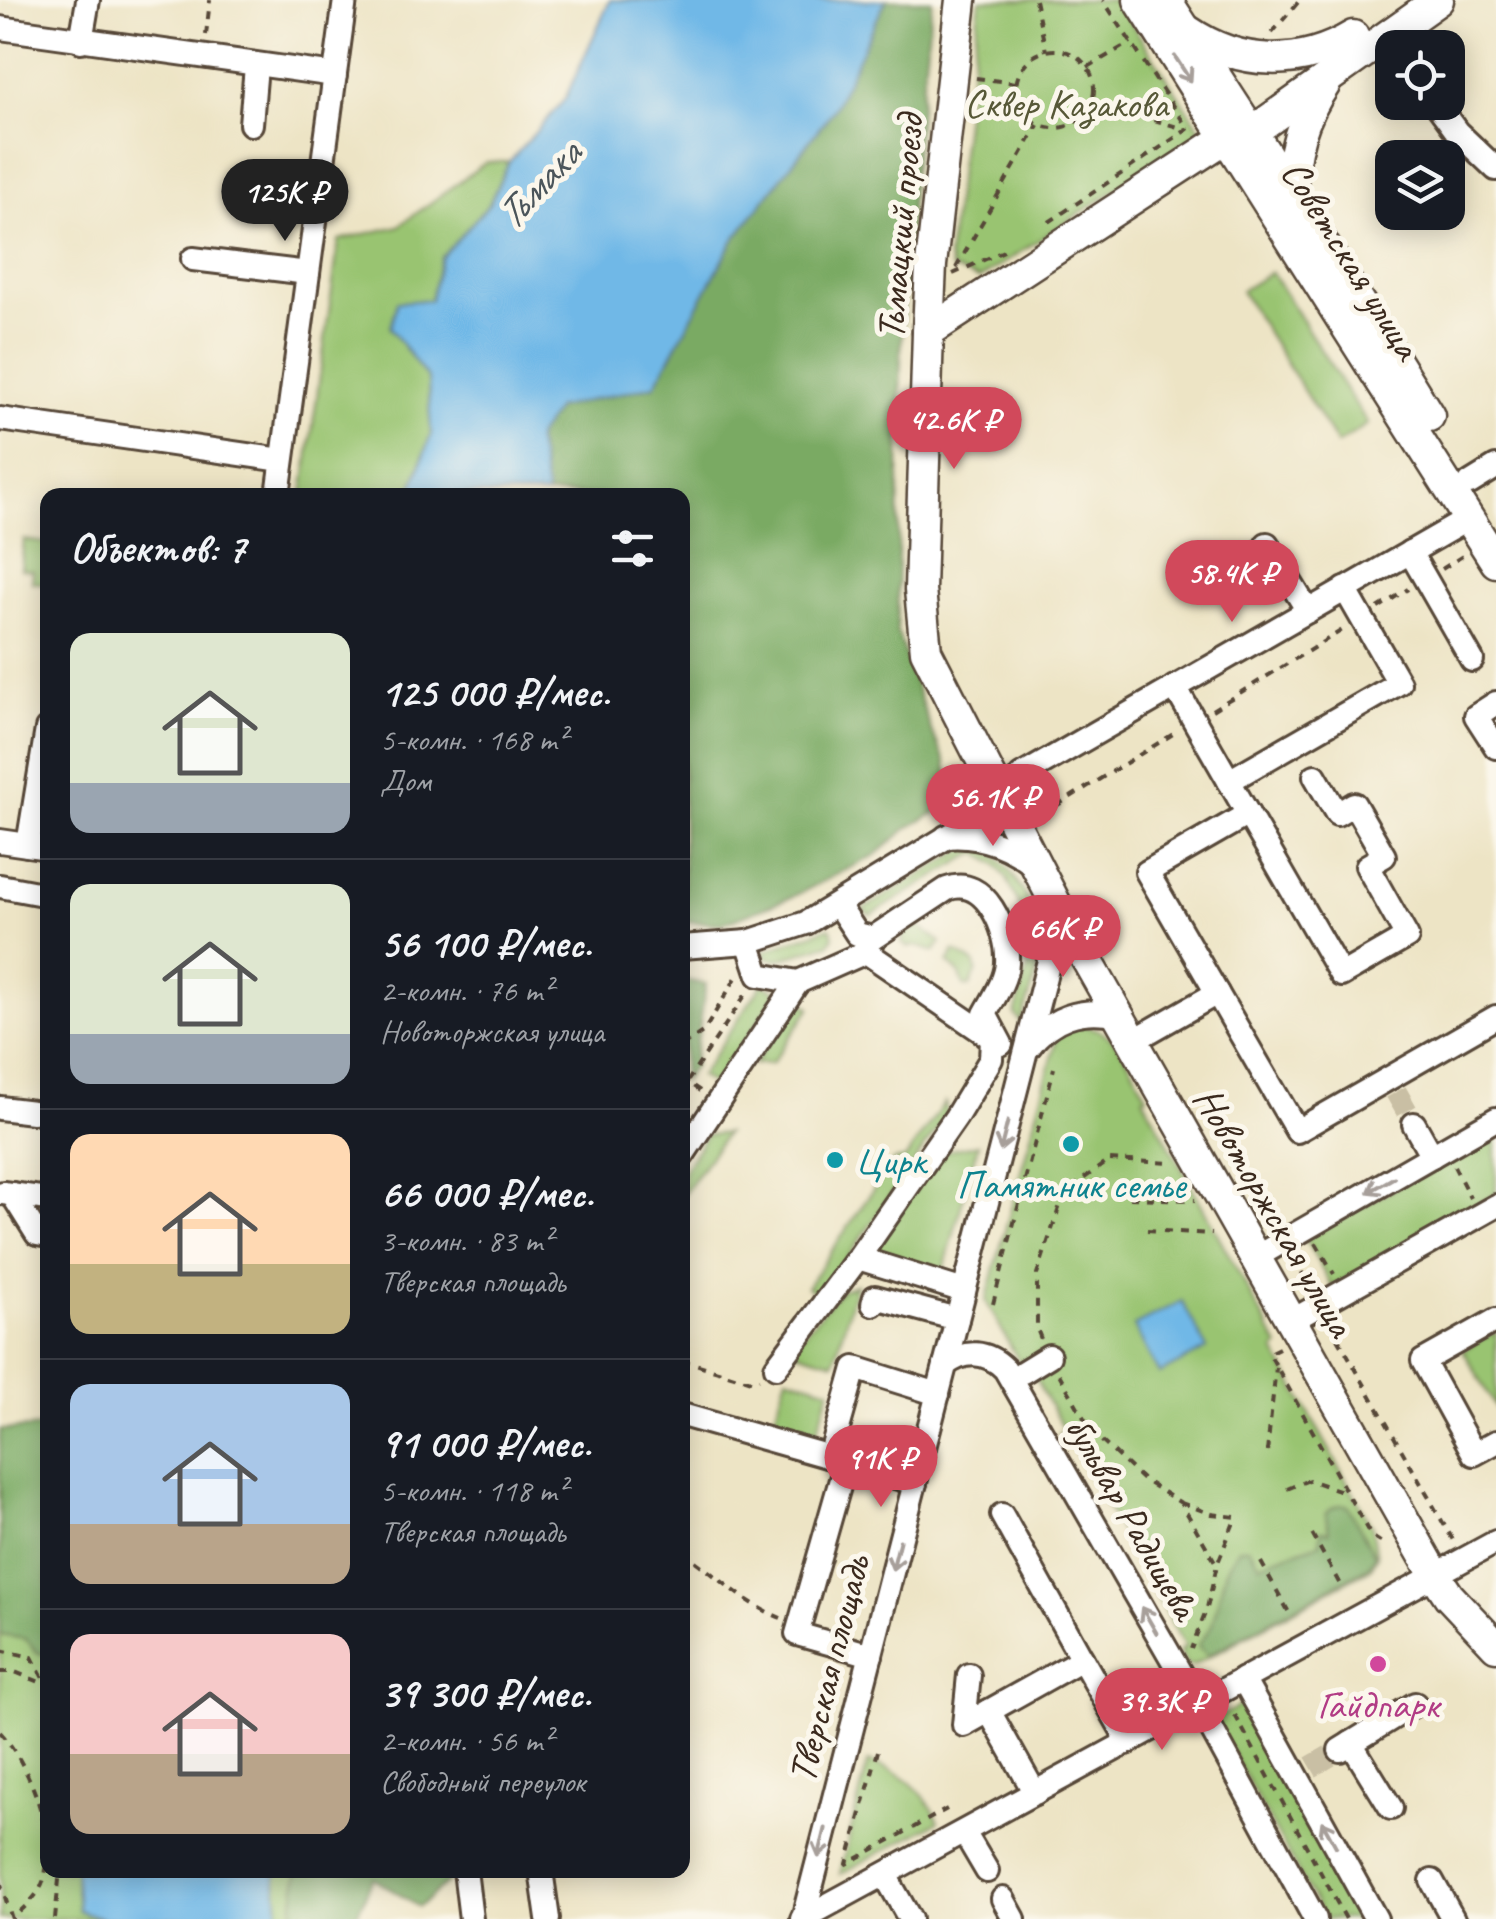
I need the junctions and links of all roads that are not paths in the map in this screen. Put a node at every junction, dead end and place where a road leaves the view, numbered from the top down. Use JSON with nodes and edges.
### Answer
{"nodes":[{"id":1,"x":88,"y":0,"type":"edge"},
{"id":2,"x":345,"y":0,"type":"edge"},
{"id":3,"x":961,"y":0,"type":"edge"},
{"id":4,"x":1139,"y":0,"type":"edge"},
{"id":5,"x":1166,"y":0,"type":"edge"},
{"id":6,"x":1404,"y":0,"type":"edge"},
{"id":7,"x":1438,"y":0,"type":"edge"},
{"id":8,"x":0,"y":28,"type":"edge"},
{"id":9,"x":1185,"y":29,"type":"junction"},
{"id":10,"x":1404,"y":30,"type":"edge"},
{"id":11,"x":1353,"y":36,"type":"junction"},
{"id":12,"x":81,"y":41,"type":"junction"},
{"id":13,"x":1375,"y":51,"type":"edge"},
{"id":14,"x":256,"y":66,"type":"junction"},
{"id":15,"x":1333,"y":74,"type":"junction"},
{"id":16,"x":335,"y":75,"type":"junction"},
{"id":17,"x":1448,"y":120,"type":"edge"},
{"id":18,"x":251,"y":124,"type":"dead end"},
{"id":19,"x":1230,"y":129,"type":"junction"},
{"id":20,"x":1492,"y":156,"type":"edge"},
{"id":21,"x":1292,"y":194,"type":"junction"},
{"id":22,"x":193,"y":259,"type":"dead end"},
{"id":23,"x":944,"y":269,"type":"junction"},
{"id":24,"x":308,"y":273,"type":"junction"},
{"id":25,"x":973,"y":287,"type":"junction"},
{"id":26,"x":928,"y":332,"type":"junction"},
{"id":27,"x":0,"y":419,"type":"edge"},
{"id":28,"x":282,"y":460,"type":"junction"},
{"id":29,"x":279,"y":488,"type":"edge"},
{"id":30,"x":1483,"y":500,"type":"edge"},
{"id":31,"x":1268,"y":544,"type":"dead end"},
{"id":32,"x":1410,"y":552,"type":"junction"},
{"id":33,"x":1484,"y":556,"type":"edge"},
{"id":34,"x":1345,"y":590,"type":"junction"},
{"id":35,"x":1308,"y":611,"type":"junction"},
{"id":36,"x":1472,"y":660,"type":"dead end"},
{"id":37,"x":1175,"y":687,"type":"junction"},
{"id":38,"x":1496,"y":703,"type":"edge"},
{"id":39,"x":1496,"y":747,"type":"edge"},
{"id":40,"x":1315,"y":776,"type":"dead end"},
{"id":41,"x":1229,"y":781,"type":"junction"},
{"id":42,"x":1004,"y":803,"type":"junction"},
{"id":43,"x":1248,"y":814,"type":"junction"},
{"id":44,"x":40,"y":821,"type":"edge"},
{"id":45,"x":946,"y":837,"type":"junction"},
{"id":46,"x":0,"y":841,"type":"edge"},
{"id":47,"x":38,"y":847,"type":"edge"},
{"id":48,"x":1037,"y":868,"type":"junction"},
{"id":49,"x":0,"y":886,"type":"edge"},
{"id":50,"x":40,"y":893,"type":"edge"},
{"id":51,"x":838,"y":904,"type":"junction"},
{"id":52,"x":1061,"y":914,"type":"junction"},
{"id":53,"x":748,"y":942,"type":"junction"},
{"id":54,"x":690,"y":946,"type":"edge"},
{"id":55,"x":798,"y":982,"type":"junction"},
{"id":56,"x":1217,"y":993,"type":"junction"},
{"id":57,"x":1496,"y":1017,"type":"edge"},
{"id":58,"x":1125,"y":1028,"type":"junction"},
{"id":59,"x":996,"y":1041,"type":"junction"},
{"id":60,"x":1026,"y":1050,"type":"junction"},
{"id":61,"x":0,"y":1108,"type":"edge"},
{"id":62,"x":33,"y":1112,"type":"dead end"},
{"id":63,"x":1496,"y":1120,"type":"edge"},
{"id":64,"x":1414,"y":1124,"type":"tunnel mouth"},
{"id":65,"x":690,"y":1144,"type":"edge"},
{"id":66,"x":1438,"y":1153,"type":"junction"},
{"id":67,"x":6,"y":1193,"type":"edge"},
{"id":68,"x":40,"y":1198,"type":"edge"},
{"id":69,"x":1488,"y":1210,"type":"edge"},
{"id":70,"x":40,"y":1235,"type":"edge"},
{"id":71,"x":858,"y":1258,"type":"junction"},
{"id":72,"x":1256,"y":1258,"type":"junction"},
{"id":73,"x":964,"y":1291,"type":"junction"},
{"id":74,"x":873,"y":1304,"type":"dead end"},
{"id":75,"x":957,"y":1319,"type":"junction"},
{"id":76,"x":1496,"y":1320,"type":"edge"},
{"id":77,"x":1285,"y":1334,"type":"junction"},
{"id":78,"x":1049,"y":1356,"type":"road end"},
{"id":79,"x":945,"y":1365,"type":"junction"},
{"id":80,"x":771,"y":1372,"type":"road end"},
{"id":81,"x":1024,"y":1372,"type":"dead end"},
{"id":82,"x":938,"y":1394,"type":"junction"},
{"id":83,"x":690,"y":1418,"type":"edge"},
{"id":84,"x":1496,"y":1442,"type":"edge"},
{"id":85,"x":838,"y":1459,"type":"junction"},
{"id":86,"x":915,"y":1483,"type":"junction"},
{"id":87,"x":1002,"y":1515,"type":"dead end"},
{"id":88,"x":1496,"y":1542,"type":"edge"},
{"id":89,"x":1435,"y":1575,"type":"junction"},
{"id":90,"x":1496,"y":1646,"type":"edge"},
{"id":91,"x":871,"y":1655,"type":"junction"},
{"id":92,"x":1082,"y":1659,"type":"junction"},
{"id":93,"x":970,"y":1675,"type":"dead end"},
{"id":94,"x":1243,"y":1680,"type":"junction"},
{"id":95,"x":1198,"y":1704,"type":"junction"},
{"id":96,"x":1415,"y":1704,"type":"dead end"},
{"id":97,"x":989,"y":1711,"type":"junction"},
{"id":98,"x":1128,"y":1742,"type":"junction"},
{"id":99,"x":1035,"y":1793,"type":"junction"},
{"id":100,"x":1391,"y":1808,"type":"dead end"},
{"id":101,"x":964,"y":1832,"type":"junction"},
{"id":102,"x":987,"y":1871,"type":"dead end"},
{"id":103,"x":885,"y":1875,"type":"junction"},
{"id":104,"x":466,"y":1878,"type":"edge"},
{"id":105,"x":542,"y":1878,"type":"edge"},
{"id":106,"x":1432,"y":1881,"type":"dead end"},
{"id":107,"x":471,"y":1919,"type":"edge"},
{"id":108,"x":548,"y":1919,"type":"edge"},
{"id":109,"x":802,"y":1919,"type":"edge"},
{"id":110,"x":910,"y":1919,"type":"edge"},
{"id":111,"x":1315,"y":1919,"type":"edge"},
{"id":112,"x":1376,"y":1919,"type":"edge"},
{"id":113,"x":1453,"y":1919,"type":"edge"}],
"edges":[{"from":1,"to":12,"type":"street"},
{"from":2,"to":16,"type":"street"},
{"from":3,"to":23,"type":"main road","name":"Тьмацкий проезд"},
{"from":4,"to":19,"type":"main road","name":"Советская улица","one_way":true},
{"from":5,"to":9,"type":"main road","name":"Советская улица"},
{"from":6,"to":11,"type":"main road"},
{"from":7,"to":10,"type":"main road"},
{"from":8,"to":12,"type":"street"},
{"from":9,"to":11,"type":"main road"},
{"from":9,"to":19,"type":"main road","name":"Советская улица"},
{"from":11,"to":19,"type":"main road"},
{"from":12,"to":14,"type":"street"},
{"from":13,"to":15,"type":"main road"},
{"from":14,"to":16,"type":"street"},
{"from":14,"to":18,"type":"street"},
{"from":15,"to":19,"type":"main road"},
{"from":15,"to":21,"type":"main road"},
{"from":16,"to":24,"type":"street"},
{"from":17,"to":20,"type":"street"},
{"from":19,"to":21,"type":"main road","name":"Советская улица"},
{"from":19,"to":25,"type":"main road"},
{"from":19,"to":30,"type":"main road","name":"Советская улица"},
{"from":21,"to":30,"type":"main road","name":"Советская улица"},
{"from":22,"to":24,"type":"street"},
{"from":23,"to":25,"type":"main road"},
{"from":23,"to":26,"type":"main road","name":"Тьмацкий проезд"},
{"from":24,"to":28,"type":"street"},
{"from":25,"to":26,"type":"main road"},
{"from":26,"to":42,"type":"main road","name":"Тьмацкий проезд"},
{"from":27,"to":28,"type":"street"},
{"from":28,"to":29,"type":"street"},
{"from":30,"to":32,"type":"street"},
{"from":30,"to":33,"type":"main road","name":"Советская улица"},
{"from":31,"to":35,"type":"street"},
{"from":32,"to":34,"type":"street"},
{"from":32,"to":36,"type":"street"},
{"from":34,"to":35,"type":"street"},
{"from":34,"to":41,"type":"street"},
{"from":35,"to":37,"type":"street"},
{"from":37,"to":41,"type":"street"},
{"from":37,"to":42,"type":"street"},
{"from":38,"to":39,"type":"street"},
{"from":40,"to":43,"type":"street"},
{"from":41,"to":43,"type":"street"},
{"from":42,"to":45,"type":"street"},
{"from":42,"to":48,"type":"main road","name":"Новоторжская улица"},
{"from":43,"to":56,"type":"street"},
{"from":44,"to":47,"type":"street"},
{"from":45,"to":48,"type":"street"},
{"from":45,"to":51,"type":"street"},
{"from":46,"to":47,"type":"street"},
{"from":48,"to":52,"type":"main road","name":"Новоторжская улица"},
{"from":49,"to":50,"type":"street"},
{"from":51,"to":53,"type":"street"},
{"from":51,"to":59,"type":"street"},
{"from":52,"to":58,"type":"main road","name":"Новоторжская улица"},
{"from":52,"to":60,"type":"street","name":"Тверская площадь"},
{"from":53,"to":54,"type":"street"},
{"from":53,"to":55,"type":"street"},
{"from":55,"to":59,"type":"street"},
{"from":55,"to":65,"type":"street"},
{"from":56,"to":57,"type":"street"},
{"from":56,"to":58,"type":"street"},
{"from":58,"to":60,"type":"street"},
{"from":58,"to":72,"type":"main road","name":"Новоторжская улица"},
{"from":59,"to":60,"type":"street"},
{"from":59,"to":71,"type":"street"},
{"from":60,"to":73,"type":"street","name":"Тверская площадь","one_way":true},
{"from":61,"to":62,"type":"street"},
{"from":63,"to":66,"type":"street"},
{"from":64,"to":66,"type":"street"},
{"from":66,"to":72,"type":"street","one_way":true},
{"from":67,"to":68,"type":"street"},
{"from":67,"to":70,"type":"street"},
{"from":69,"to":77,"type":"street"},
{"from":71,"to":73,"type":"street"},
{"from":71,"to":80,"type":"street"},
{"from":72,"to":77,"type":"main road","name":"Новоторжская улица"},
{"from":73,"to":75,"type":"street","name":"Тверская площадь"},
{"from":74,"to":75,"type":"street"},
{"from":75,"to":79,"type":"street","name":"Тверская площадь"},
{"from":76,"to":84,"type":"street"},
{"from":77,"to":89,"type":"main road","name":"Новоторжская улица"},
{"from":78,"to":81,"type":"street"},
{"from":79,"to":82,"type":"street","name":"Тверская площадь"},
{"from":95,"to":79,"type":"street","name":"бульвар Радищева","one_way":true},
{"from":82,"to":85,"type":"street"},
{"from":82,"to":86,"type":"street","name":"Тверская площадь"},
{"from":83,"to":85,"type":"street"},
{"from":85,"to":86,"type":"street"},
{"from":85,"to":91,"type":"street"},
{"from":86,"to":91,"type":"street","name":"Тверская площадь","one_way":true},
{"from":87,"to":92,"type":"street"},
{"from":88,"to":89,"type":"street"},
{"from":89,"to":90,"type":"main road","name":"Новоторжская улица"},
{"from":89,"to":94,"type":"street"},
{"from":91,"to":109,"type":"street","name":"Тверская площадь","one_way":true},
{"from":92,"to":97,"type":"street"},
{"from":92,"to":98,"type":"street"},
{"from":93,"to":97,"type":"street"},
{"from":94,"to":95,"type":"street"},
{"from":112,"to":94,"type":"street","one_way":true},
{"from":95,"to":98,"type":"street"},
{"from":95,"to":111,"type":"street","name":"бульвар Радищева"},
{"from":96,"to":100,"type":"street"},
{"from":97,"to":99,"type":"street"},
{"from":98,"to":99,"type":"street"},
{"from":99,"to":101,"type":"street"},
{"from":101,"to":102,"type":"street"},
{"from":101,"to":103,"type":"street"},
{"from":103,"to":109,"type":"street"},
{"from":103,"to":110,"type":"street"},
{"from":104,"to":107,"type":"street"},
{"from":105,"to":108,"type":"street"},
{"from":106,"to":113,"type":"street"}]}
